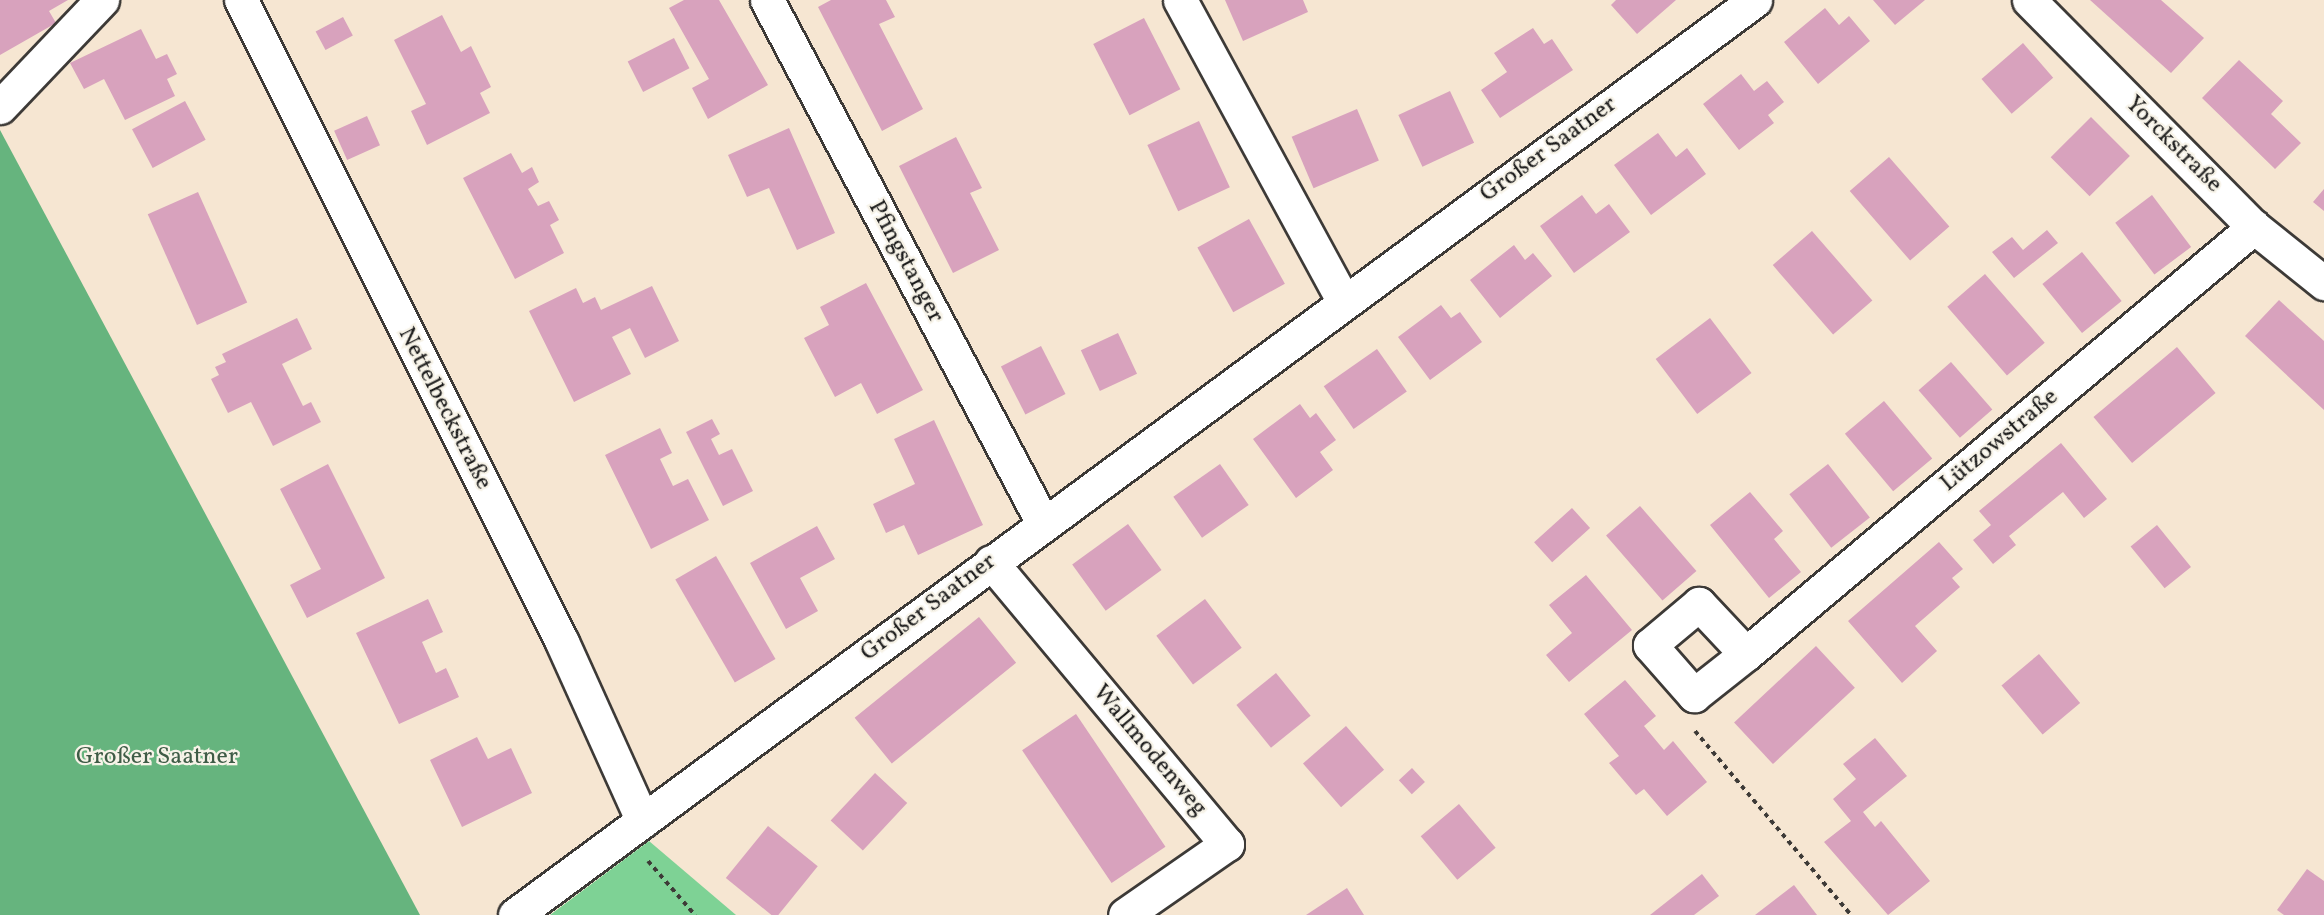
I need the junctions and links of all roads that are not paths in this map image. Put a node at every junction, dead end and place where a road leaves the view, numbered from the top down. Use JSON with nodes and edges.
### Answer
{"nodes":[{"id":1,"x":102,"y":0,"type":"edge"},
{"id":2,"x":241,"y":0,"type":"edge"},
{"id":3,"x":767,"y":0,"type":"edge"},
{"id":4,"x":1180,"y":0,"type":"edge"},
{"id":5,"x":1755,"y":0,"type":"edge"},
{"id":6,"x":2029,"y":0,"type":"edge"},
{"id":7,"x":0,"y":107,"type":"edge"},
{"id":8,"x":2254,"y":227,"type":"junction"},
{"id":9,"x":2324,"y":283,"type":"edge"},
{"id":10,"x":1343,"y":300,"type":"junction"},
{"id":11,"x":1043,"y":523,"type":"junction"},
{"id":12,"x":991,"y":562,"type":"junction"},
{"id":13,"x":1746,"y":654,"type":"junction"},
{"id":14,"x":634,"y":827,"type":"junction"},
{"id":15,"x":515,"y":915,"type":"edge"},
{"id":16,"x":1125,"y":915,"type":"edge"}],
"edges":[{"from":1,"to":7,"type":"street"},
{"from":2,"to":14,"type":"street","name":"Nettelbeckstraße"},
{"from":3,"to":11,"type":"street","name":"Pfingstanger"},
{"from":4,"to":10,"type":"street"},
{"from":5,"to":10,"type":"street","name":"Großer Saatner"},
{"from":6,"to":8,"type":"street","name":"Yorckstraße"},
{"from":8,"to":9,"type":"street","name":"Yorckstraße"},
{"from":8,"to":13,"type":"street","name":"Lützowstraße"},
{"from":10,"to":11,"type":"street","name":"Großer Saatner"},
{"from":11,"to":12,"type":"street","name":"Großer Saatner"},
{"from":12,"to":14,"type":"street","name":"Großer Saatner"},
{"from":12,"to":16,"type":"street","name":"Wallmodenweg"},
{"from":13,"to":13,"type":"street","name":"Lützowstraße"},
{"from":14,"to":15,"type":"street","name":"Großer Saatner"}]}
